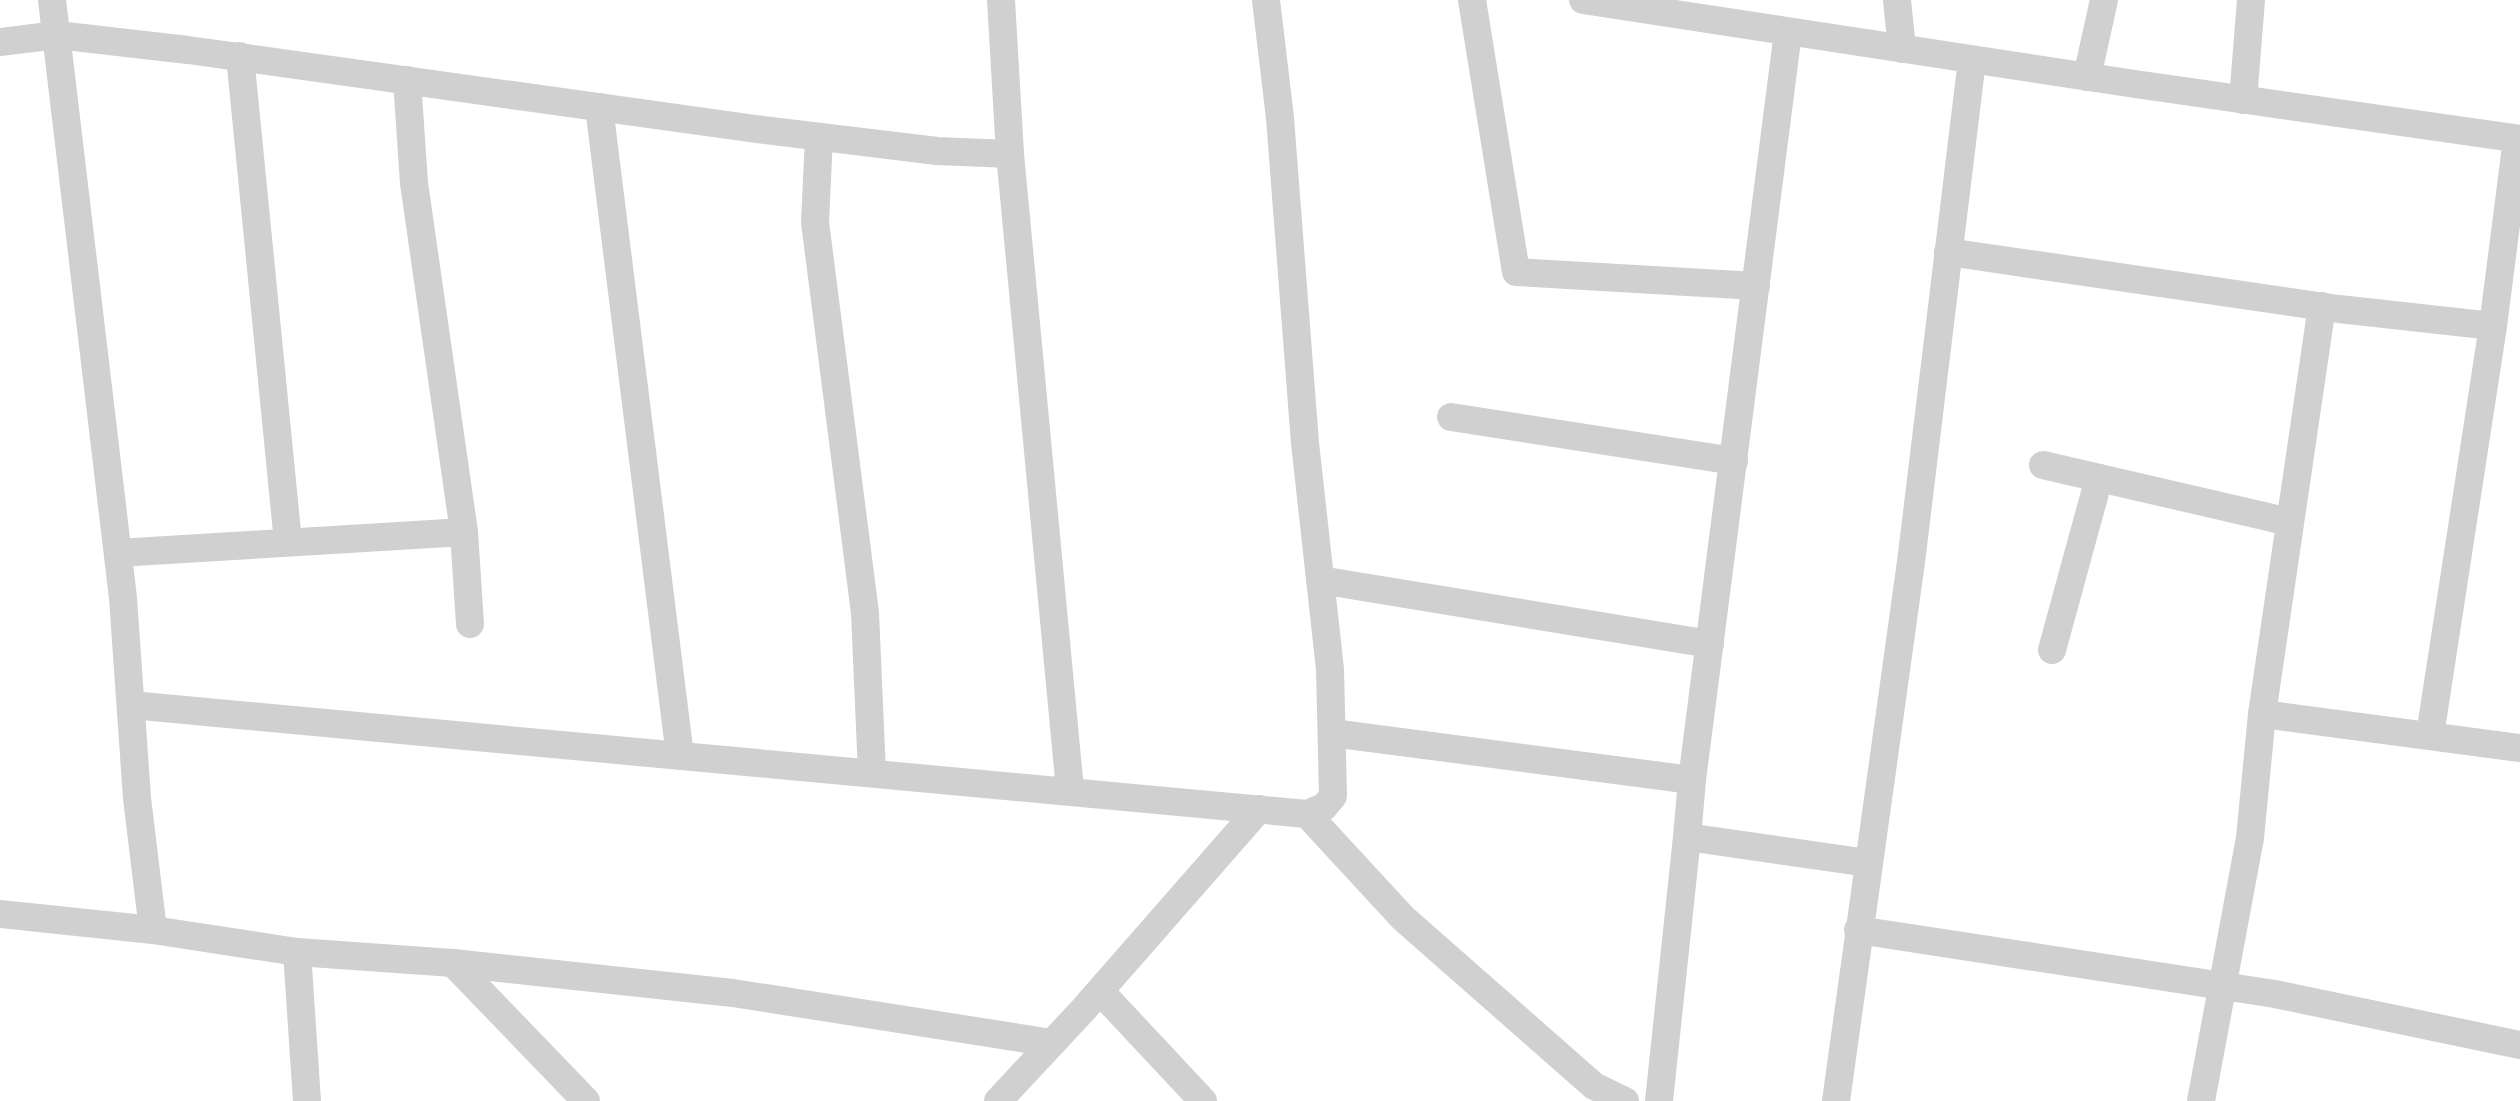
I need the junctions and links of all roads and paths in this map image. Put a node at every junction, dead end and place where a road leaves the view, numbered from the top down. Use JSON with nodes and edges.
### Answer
{"nodes":[{"id":1,"x":52,"y":0,"type":"edge"},
{"id":2,"x":1001,"y":0,"type":"edge"},
{"id":3,"x":1266,"y":0,"type":"edge"},
{"id":4,"x":1472,"y":0,"type":"edge"},
{"id":5,"x":1583,"y":0,"type":"edge"},
{"id":6,"x":1898,"y":0,"type":"edge"},
{"id":7,"x":2104,"y":0,"type":"edge"},
{"id":8,"x":2251,"y":0,"type":"edge"},
{"id":9,"x":1788,"y":32,"type":"junction"},
{"id":10,"x":56,"y":35,"type":"junction"},
{"id":11,"x":0,"y":42,"type":"edge"},
{"id":12,"x":1902,"y":49,"type":"junction"},
{"id":13,"x":240,"y":56,"type":"junction"},
{"id":14,"x":1972,"y":60,"type":"junction"},
{"id":15,"x":2087,"y":77,"type":"junction"},
{"id":16,"x":407,"y":80,"type":"junction"},
{"id":17,"x":2243,"y":100,"type":"junction"},
{"id":18,"x":599,"y":107,"type":"junction"},
{"id":19,"x":819,"y":137,"type":"junction"},
{"id":20,"x":2519,"y":139,"type":"edge"},
{"id":21,"x":1010,"y":154,"type":"junction"},
{"id":22,"x":1948,"y":252,"type":"junction"},
{"id":23,"x":1756,"y":286,"type":"junction"},
{"id":24,"x":2322,"y":306,"type":"junction"},
{"id":25,"x":2493,"y":326,"type":"junction"},
{"id":26,"x":1451,"y":417,"type":"dead end"},
{"id":27,"x":1734,"y":461,"type":"junction"},
{"id":28,"x":2044,"y":465,"type":"dead end"},
{"id":29,"x":2099,"y":478,"type":"junction"},
{"id":30,"x":2290,"y":522,"type":"junction"},
{"id":31,"x":464,"y":532,"type":"junction"},
{"id":32,"x":288,"y":542,"type":"junction"},
{"id":33,"x":118,"y":553,"type":"junction"},
{"id":34,"x":1320,"y":580,"type":"junction"},
{"id":35,"x":470,"y":624,"type":"dead end"},
{"id":36,"x":1710,"y":644,"type":"junction"},
{"id":37,"x":2052,"y":650,"type":"dead end"},
{"id":38,"x":130,"y":706,"type":"junction"},
{"id":39,"x":2262,"y":714,"type":"junction"},
{"id":40,"x":1332,"y":733,"type":"junction"},
{"id":41,"x":2430,"y":734,"type":"junction"},
{"id":42,"x":2520,"y":748,"type":"edge"},
{"id":43,"x":680,"y":756,"type":"junction"},
{"id":44,"x":872,"y":773,"type":"junction"},
{"id":45,"x":1692,"y":780,"type":"junction"},
{"id":46,"x":1070,"y":790,"type":"junction"},
{"id":47,"x":1259,"y":809,"type":"junction"},
{"id":48,"x":1307,"y":814,"type":"junction"},
{"id":49,"x":1687,"y":837,"type":"junction"},
{"id":50,"x":1868,"y":863,"type":"junction"},
{"id":51,"x":0,"y":914,"type":"edge"},
{"id":52,"x":153,"y":930,"type":"junction"},
{"id":53,"x":1858,"y":930,"type":"junction"},
{"id":54,"x":297,"y":952,"type":"junction"},
{"id":55,"x":453,"y":963,"type":"junction"},
{"id":56,"x":2223,"y":986,"type":"junction"},
{"id":57,"x":1100,"y":991,"type":"junction"},
{"id":58,"x":1052,"y":1043,"type":"junction"},
{"id":59,"x":2520,"y":1045,"type":"edge"},
{"id":60,"x":307,"y":1101,"type":"edge"},
{"id":61,"x":586,"y":1101,"type":"edge"},
{"id":62,"x":998,"y":1101,"type":"edge"},
{"id":63,"x":1202,"y":1101,"type":"edge"},
{"id":64,"x":1624,"y":1101,"type":"edge"},
{"id":65,"x":1659,"y":1101,"type":"edge"},
{"id":66,"x":1836,"y":1101,"type":"edge"},
{"id":67,"x":2201,"y":1101,"type":"edge"}],
"edges":[{"from":1,"to":10,"type":"street"},
{"from":2,"to":21,"type":"street"},
{"from":3,"to":34,"type":"street"},
{"from":4,"to":23,"type":"street"},
{"from":5,"to":9,"type":"street"},
{"from":6,"to":12,"type":"street"},
{"from":7,"to":15,"type":"street"},
{"from":8,"to":17,"type":"street"},
{"from":9,"to":12,"type":"street"},
{"from":9,"to":23,"type":"street"},
{"from":10,"to":11,"type":"street"},
{"from":10,"to":13,"type":"street"},
{"from":10,"to":33,"type":"street"},
{"from":12,"to":14,"type":"street"},
{"from":13,"to":16,"type":"street"},
{"from":13,"to":32,"type":"street"},
{"from":14,"to":15,"type":"street"},
{"from":14,"to":22,"type":"street"},
{"from":15,"to":17,"type":"street"},
{"from":16,"to":18,"type":"street"},
{"from":16,"to":31,"type":"street"},
{"from":17,"to":20,"type":"street"},
{"from":18,"to":19,"type":"street"},
{"from":18,"to":43,"type":"street"},
{"from":19,"to":21,"type":"street"},
{"from":19,"to":44,"type":"street"},
{"from":20,"to":25,"type":"street"},
{"from":21,"to":46,"type":"street"},
{"from":22,"to":24,"type":"street"},
{"from":22,"to":50,"type":"street"},
{"from":23,"to":27,"type":"street"},
{"from":24,"to":25,"type":"street"},
{"from":24,"to":30,"type":"street"},
{"from":25,"to":41,"type":"street"},
{"from":26,"to":27,"type":"street"},
{"from":27,"to":36,"type":"street"},
{"from":28,"to":29,"type":"street"},
{"from":29,"to":30,"type":"street"},
{"from":29,"to":37,"type":"street"},
{"from":30,"to":39,"type":"street"},
{"from":31,"to":32,"type":"street"},
{"from":31,"to":35,"type":"street"},
{"from":32,"to":33,"type":"street"},
{"from":33,"to":38,"type":"street"},
{"from":34,"to":36,"type":"street"},
{"from":34,"to":40,"type":"street"},
{"from":36,"to":45,"type":"street"},
{"from":38,"to":43,"type":"street"},
{"from":38,"to":52,"type":"street"},
{"from":39,"to":41,"type":"street"},
{"from":39,"to":56,"type":"street"},
{"from":40,"to":45,"type":"street"},
{"from":40,"to":48,"type":"street"},
{"from":41,"to":42,"type":"street"},
{"from":43,"to":44,"type":"street"},
{"from":44,"to":46,"type":"street"},
{"from":45,"to":49,"type":"street"},
{"from":46,"to":47,"type":"street"},
{"from":47,"to":48,"type":"street"},
{"from":47,"to":57,"type":"street"},
{"from":48,"to":64,"type":"street"},
{"from":49,"to":50,"type":"street"},
{"from":49,"to":65,"type":"street"},
{"from":50,"to":53,"type":"street"},
{"from":51,"to":52,"type":"street"},
{"from":52,"to":54,"type":"street"},
{"from":53,"to":56,"type":"street"},
{"from":53,"to":66,"type":"street"},
{"from":54,"to":55,"type":"street"},
{"from":54,"to":60,"type":"street"},
{"from":55,"to":58,"type":"street"},
{"from":55,"to":61,"type":"street"},
{"from":56,"to":59,"type":"street"},
{"from":56,"to":67,"type":"street"},
{"from":57,"to":58,"type":"street"},
{"from":57,"to":63,"type":"street"},
{"from":58,"to":62,"type":"street"}]}
